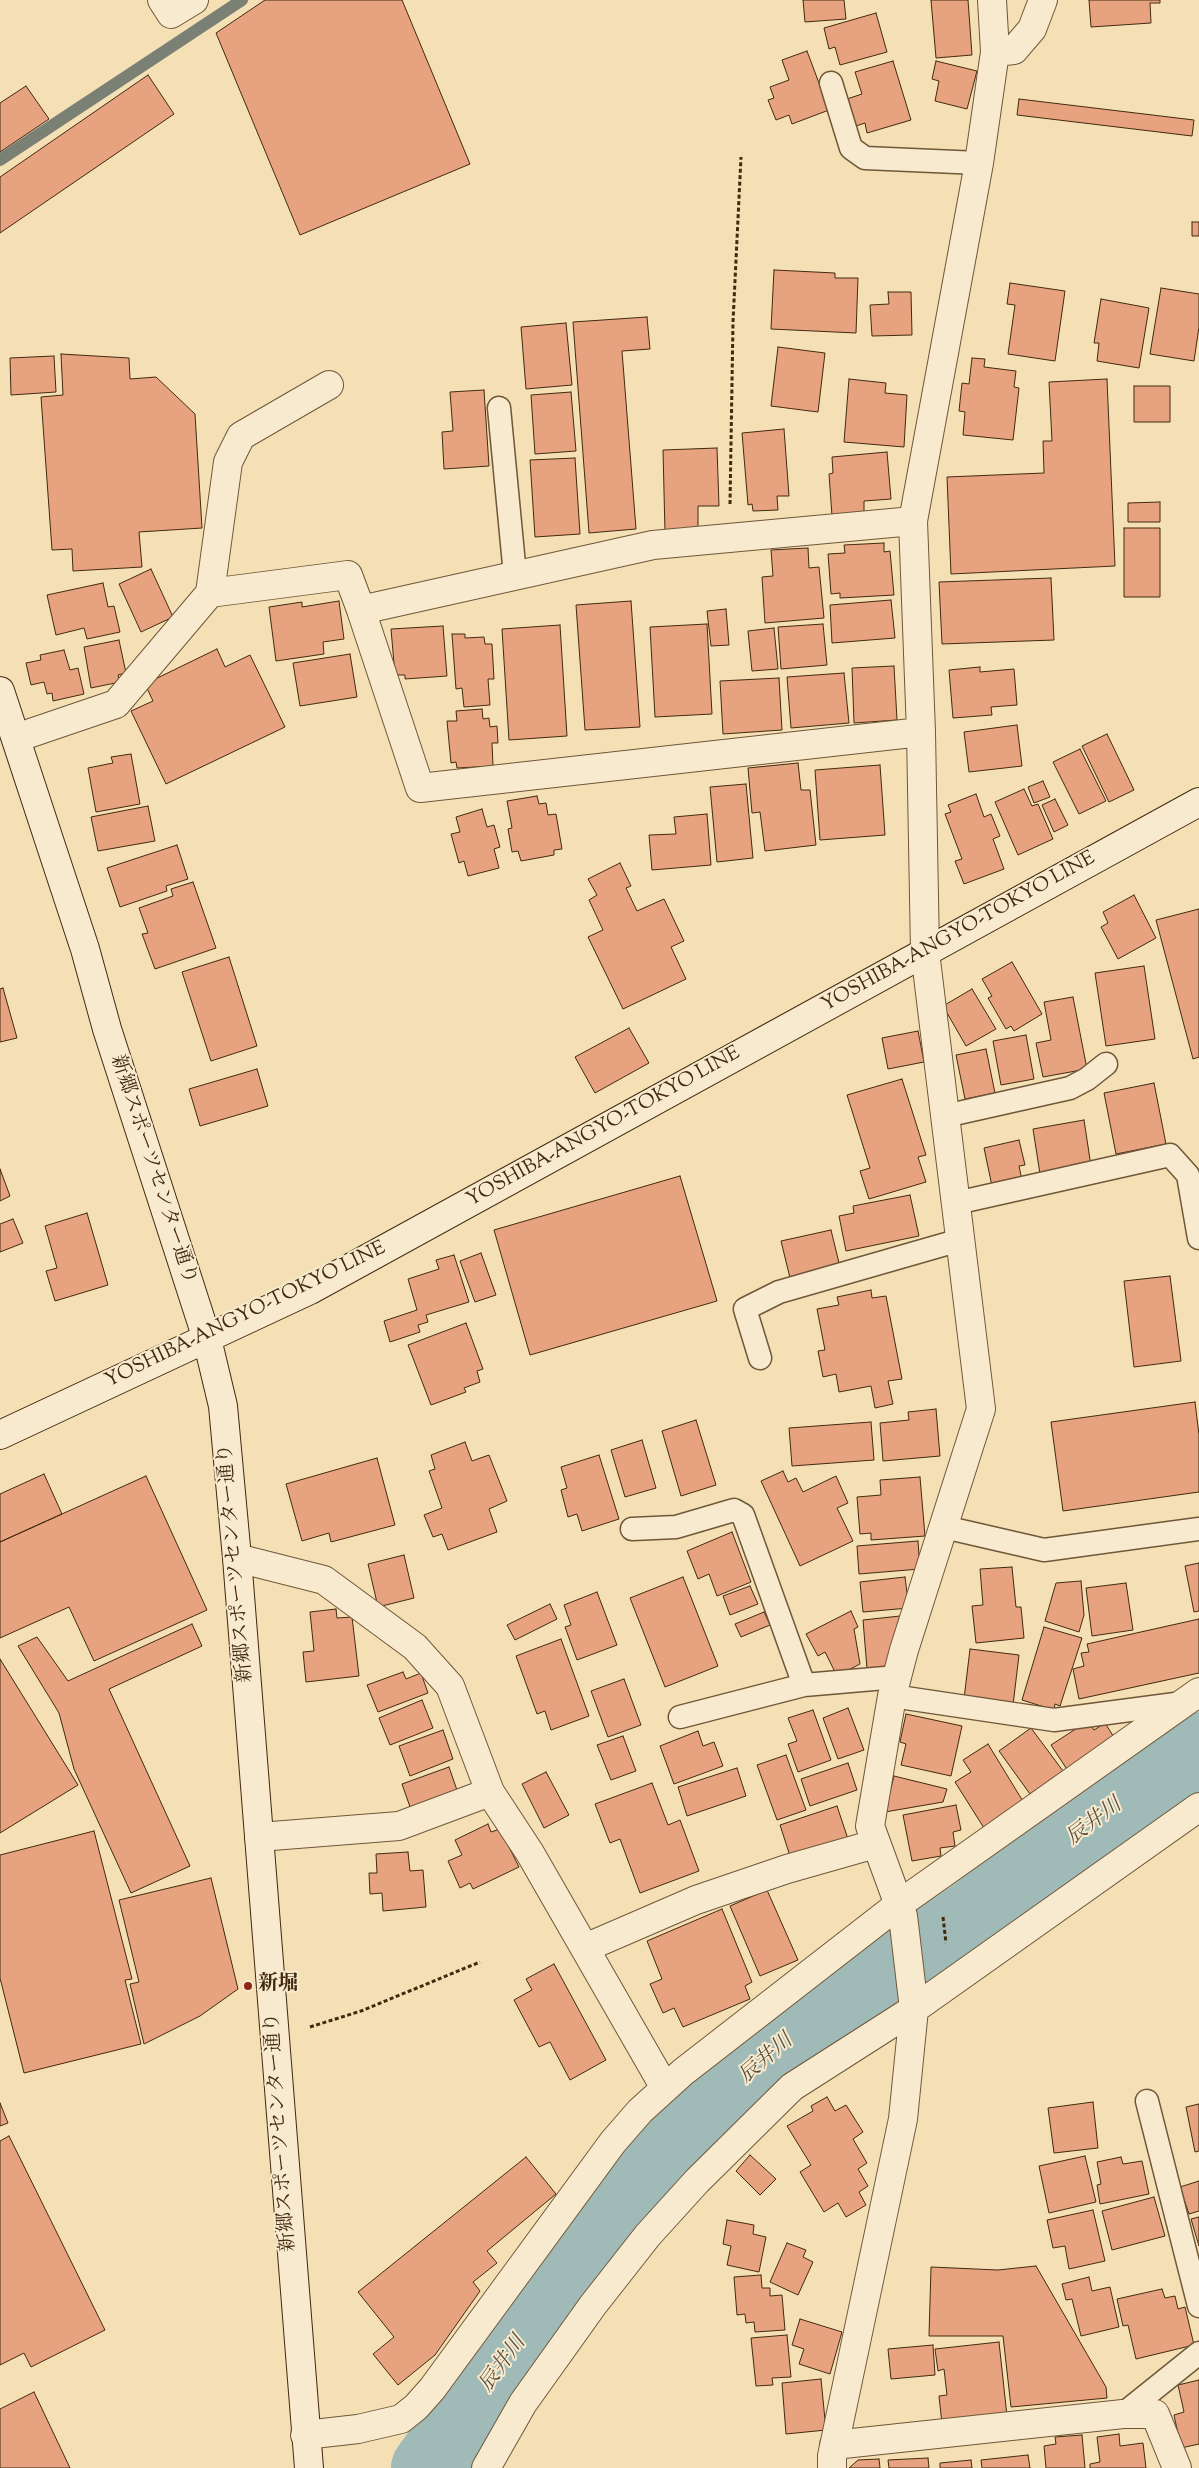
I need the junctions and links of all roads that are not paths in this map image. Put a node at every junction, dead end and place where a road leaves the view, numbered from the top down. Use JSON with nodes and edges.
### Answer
{"nodes":[{"id":1,"x":162,"y":0,"type":"edge"},
{"id":2,"x":194,"y":0,"type":"edge"},
{"id":3,"x":992,"y":0,"type":"edge"},
{"id":4,"x":1043,"y":0,"type":"edge"},
{"id":5,"x":995,"y":52,"type":"junction"},
{"id":6,"x":831,"y":83,"type":"dead end"},
{"id":7,"x":979,"y":163,"type":"junction"},
{"id":8,"x":329,"y":385,"type":"dead end"},
{"id":9,"x":499,"y":408,"type":"dead end"},
{"id":10,"x":913,"y":521,"type":"junction"},
{"id":11,"x":515,"y":575,"type":"junction"},
{"id":12,"x":210,"y":593,"type":"junction"},
{"id":13,"x":361,"y":610,"type":"junction"},
{"id":14,"x":0,"y":691,"type":"edge"},
{"id":15,"x":920,"y":732,"type":"junction"},
{"id":16,"x":16,"y":738,"type":"junction"},
{"id":17,"x":1199,"y":802,"type":"edge"},
{"id":18,"x":925,"y":952,"type":"junction"},
{"id":19,"x":1106,"y":1064,"type":"dead end"},
{"id":20,"x":945,"y":1116,"type":"junction"},
{"id":21,"x":956,"y":1203,"type":"junction"},
{"id":22,"x":1199,"y":1238,"type":"edge"},
{"id":23,"x":960,"y":1240,"type":"junction"},
{"id":24,"x":207,"y":1339,"type":"junction"},
{"id":25,"x":760,"y":1358,"type":"dead end"},
{"id":26,"x":0,"y":1435,"type":"edge"},
{"id":27,"x":944,"y":1527,"type":"junction"},
{"id":28,"x":632,"y":1529,"type":"dead end"},
{"id":29,"x":1199,"y":1529,"type":"edge"},
{"id":30,"x":237,"y":1558,"type":"junction"},
{"id":31,"x":804,"y":1685,"type":"junction"},
{"id":32,"x":895,"y":1687,"type":"junction"},
{"id":33,"x":1191,"y":1698,"type":"edge"},
{"id":34,"x":680,"y":1717,"type":"dead end"},
{"id":35,"x":490,"y":1792,"type":"junction"},
{"id":36,"x":1199,"y":1807,"type":"edge"},
{"id":37,"x":259,"y":1837,"type":"junction"},
{"id":38,"x":875,"y":1844,"type":"junction"},
{"id":39,"x":901,"y":1910,"type":"junction"},
{"id":40,"x":585,"y":1948,"type":"junction"},
{"id":41,"x":913,"y":2003,"type":"junction"},
{"id":42,"x":666,"y":2088,"type":"junction"},
{"id":43,"x":1147,"y":2101,"type":"dead end"},
{"id":44,"x":1199,"y":2306,"type":"edge"},
{"id":45,"x":1199,"y":2353,"type":"edge"},
{"id":46,"x":1123,"y":2414,"type":"junction"},
{"id":47,"x":305,"y":2435,"type":"junction"},
{"id":48,"x":833,"y":2457,"type":"edge"},
{"id":49,"x":308,"y":2468,"type":"edge"},
{"id":50,"x":486,"y":2468,"type":"edge"},
{"id":51,"x":1177,"y":2468,"type":"edge"}],
"edges":[{"from":1,"to":2,"type":"street"},
{"from":3,"to":5,"type":"street"},
{"from":4,"to":5,"type":"street"},
{"from":5,"to":7,"type":"street"},
{"from":6,"to":7,"type":"lane"},
{"from":7,"to":10,"type":"street"},
{"from":8,"to":12,"type":"street"},
{"from":9,"to":11,"type":"lane"},
{"from":10,"to":11,"type":"street"},
{"from":10,"to":15,"type":"street"},
{"from":11,"to":13,"type":"street"},
{"from":12,"to":13,"type":"street"},
{"from":12,"to":16,"type":"street"},
{"from":13,"to":15,"type":"street"},
{"from":14,"to":16,"type":"street","name":"新郷スポーツセンター通り"},
{"from":15,"to":18,"type":"street"},
{"from":16,"to":24,"type":"street","name":"新郷スポーツセンター通り"},
{"from":17,"to":18,"type":"street","name":"YOSHIBA-ANGYO-TOKYO LINE"},
{"from":18,"to":20,"type":"street"},
{"from":18,"to":24,"type":"street","name":"YOSHIBA-ANGYO-TOKYO LINE"},
{"from":19,"to":20,"type":"lane"},
{"from":20,"to":21,"type":"street"},
{"from":21,"to":22,"type":"lane"},
{"from":21,"to":23,"type":"street"},
{"from":23,"to":25,"type":"lane"},
{"from":23,"to":27,"type":"street"},
{"from":24,"to":26,"type":"street","name":"YOSHIBA-ANGYO-TOKYO LINE"},
{"from":24,"to":30,"type":"street","name":"新郷スポーツセンター通り"},
{"from":27,"to":29,"type":"lane"},
{"from":27,"to":32,"type":"street"},
{"from":28,"to":31,"type":"lane"},
{"from":30,"to":35,"type":"street"},
{"from":30,"to":37,"type":"street","name":"新郷スポーツセンター通り"},
{"from":31,"to":32,"type":"lane"},
{"from":31,"to":34,"type":"lane"},
{"from":32,"to":33,"type":"lane"},
{"from":32,"to":38,"type":"street"},
{"from":33,"to":39,"type":"street"},
{"from":35,"to":37,"type":"street"},
{"from":35,"to":40,"type":"street"},
{"from":36,"to":41,"type":"street"},
{"from":37,"to":47,"type":"street","name":"新郷スポーツセンター通り"},
{"from":38,"to":39,"type":"street"},
{"from":38,"to":40,"type":"street"},
{"from":39,"to":41,"type":"street"},
{"from":39,"to":42,"type":"street"},
{"from":40,"to":42,"type":"street"},
{"from":41,"to":48,"type":"street"},
{"from":41,"to":50,"type":"street"},
{"from":42,"to":47,"type":"street"},
{"from":43,"to":44,"type":"lane"},
{"from":45,"to":46,"type":"lane"},
{"from":46,"to":48,"type":"street"},
{"from":46,"to":51,"type":"street"},
{"from":47,"to":49,"type":"street","name":"新郷スポーツセンター通り"}]}
